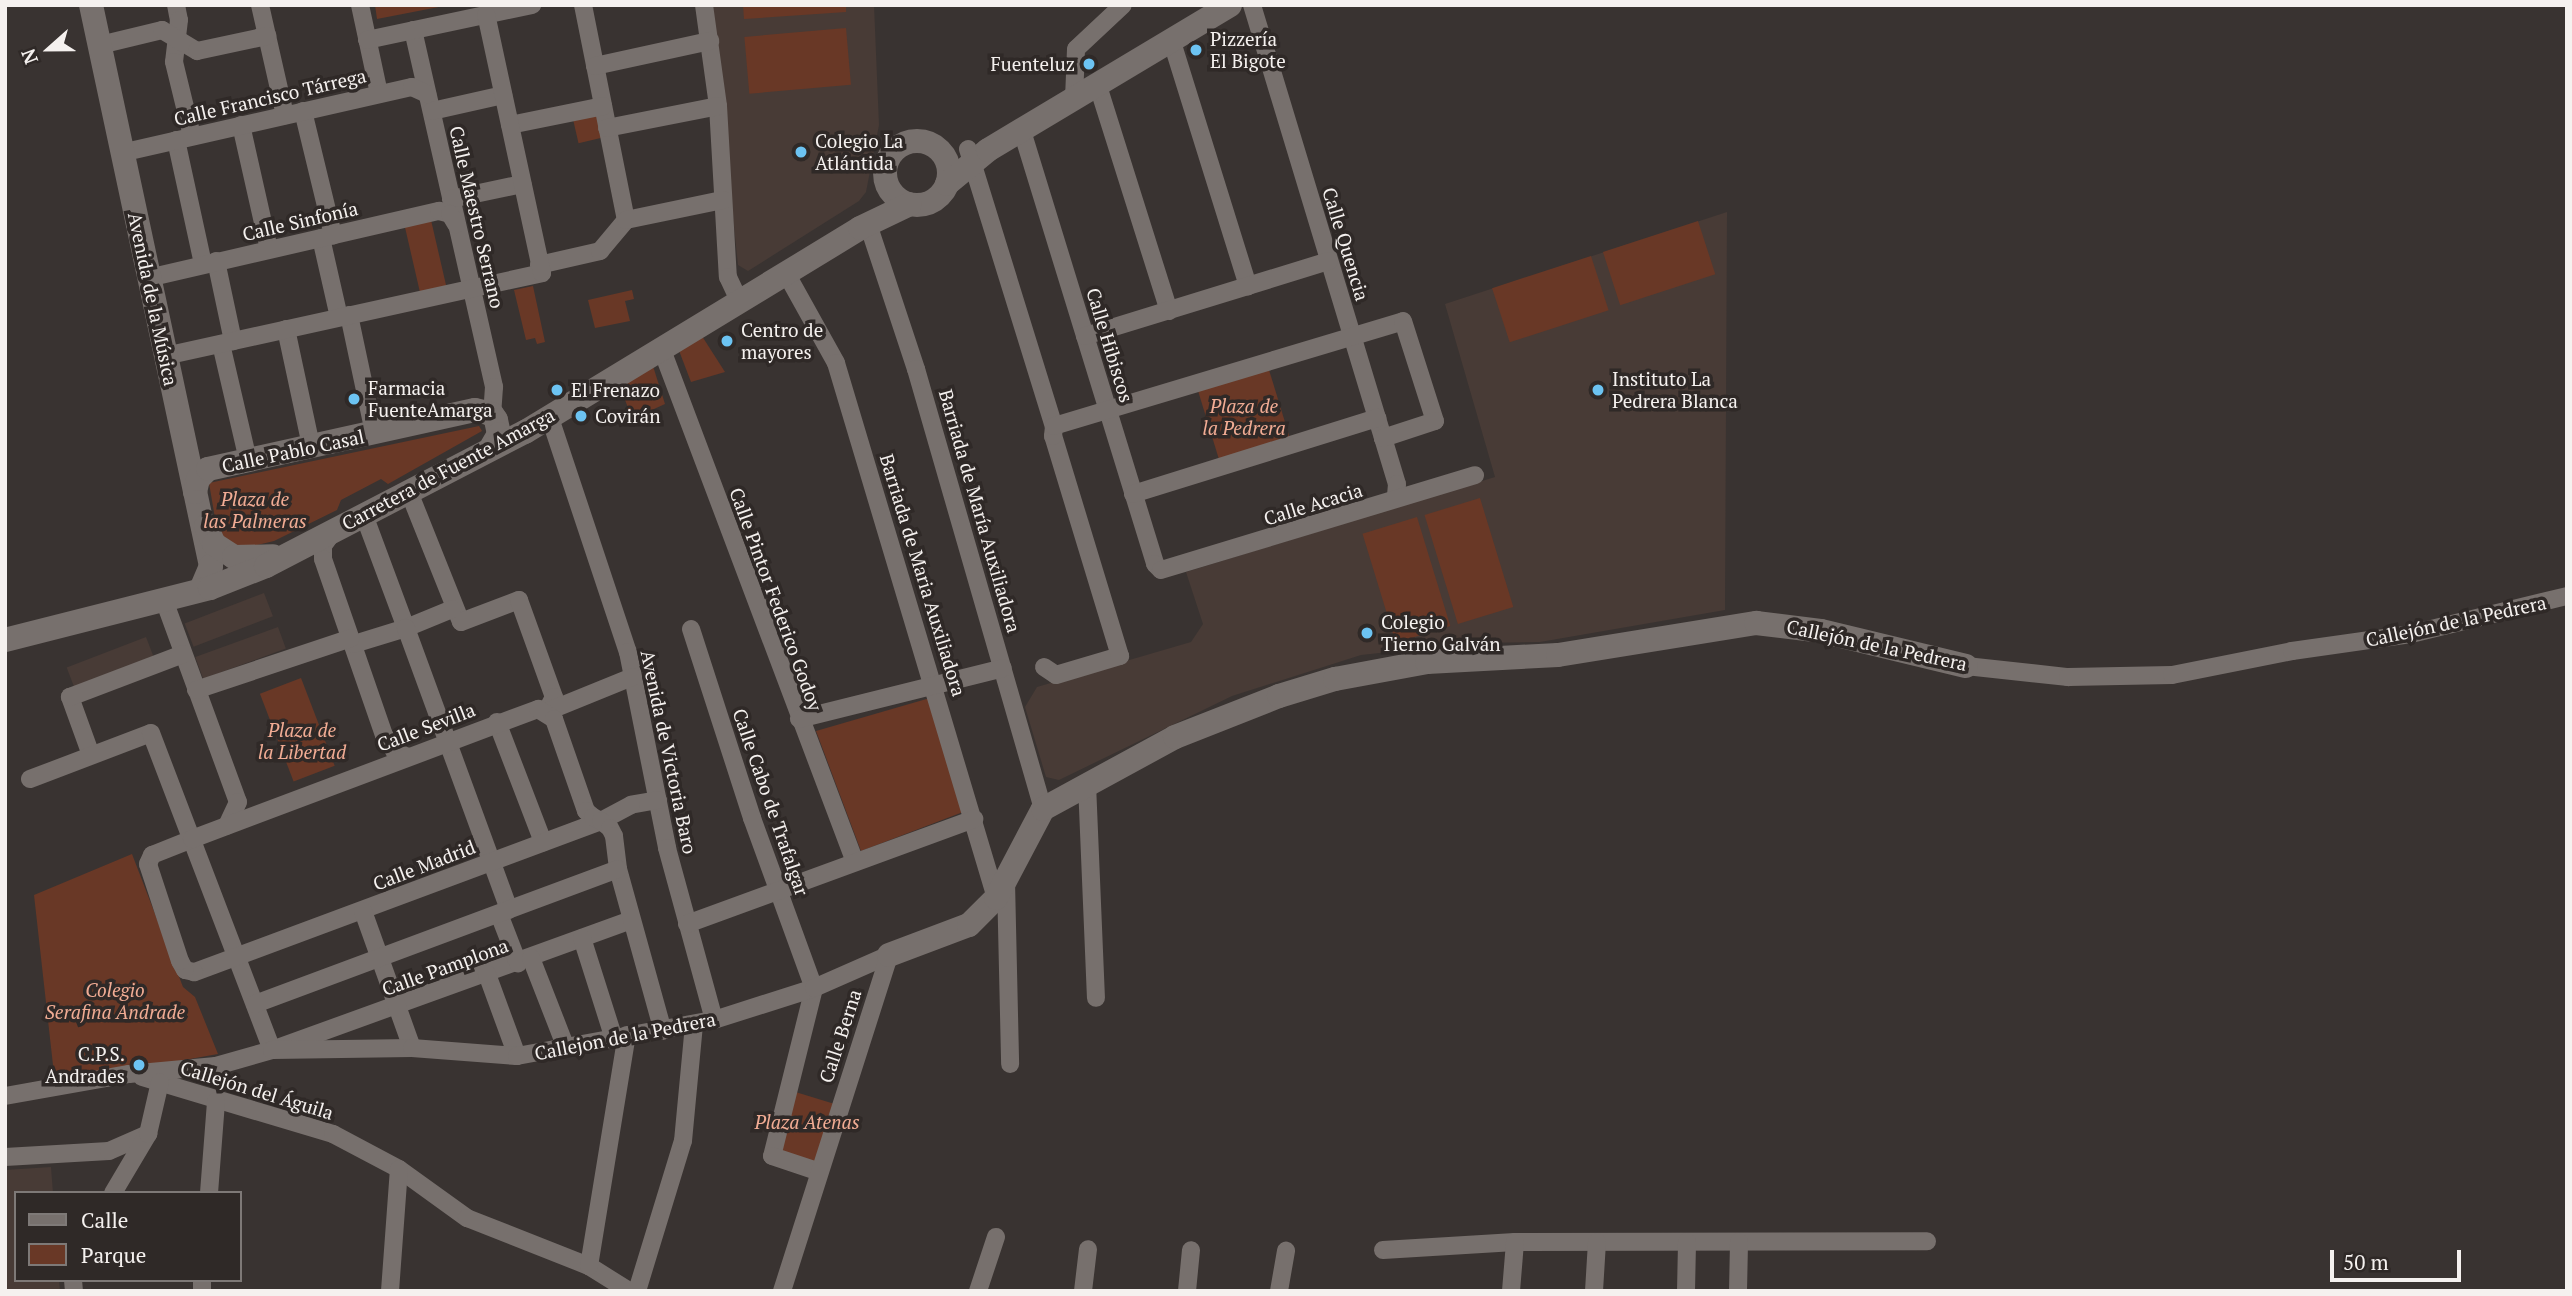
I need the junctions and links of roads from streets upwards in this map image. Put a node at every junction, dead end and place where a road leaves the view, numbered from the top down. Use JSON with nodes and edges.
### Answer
{"nodes":[{"id":1,"x":91,"y":5,"type":"edge"},
{"id":2,"x":176,"y":5,"type":"edge"},
{"id":3,"x":260,"y":5,"type":"edge"},
{"id":4,"x":360,"y":5,"type":"edge"},
{"id":5,"x":532,"y":5,"type":"edge"},
{"id":6,"x":583,"y":5,"type":"edge"},
{"id":7,"x":704,"y":5,"type":"edge"},
{"id":8,"x":1124,"y":5,"type":"edge"},
{"id":9,"x":1230,"y":5,"type":"edge"},
{"id":10,"x":1252,"y":5,"type":"edge"},
{"id":11,"x":486,"y":15,"type":"junction"},
{"id":12,"x":413,"y":30,"type":"junction"},
{"id":13,"x":267,"y":36,"type":"junction"},
{"id":14,"x":178,"y":40,"type":"junction"},
{"id":15,"x":367,"y":40,"type":"junction"},
{"id":16,"x":710,"y":41,"type":"junction"},
{"id":17,"x":1172,"y":42,"type":"junction"},
{"id":18,"x":100,"y":45,"type":"junction"},
{"id":19,"x":595,"y":66,"type":"junction"},
{"id":20,"x":1098,"y":86,"type":"junction"},
{"id":21,"x":379,"y":94,"type":"junction"},
{"id":22,"x":503,"y":95,"type":"junction"},
{"id":23,"x":1074,"y":99,"type":"junction"},
{"id":24,"x":430,"y":102,"type":"junction"},
{"id":25,"x":603,"y":106,"type":"junction"},
{"id":26,"x":718,"y":106,"type":"junction"},
{"id":27,"x":303,"y":111,"type":"junction"},
{"id":28,"x":285,"y":115,"type":"junction"},
{"id":29,"x":241,"y":125,"type":"junction"},
{"id":30,"x":510,"y":125,"type":"junction"},
{"id":31,"x":607,"y":128,"type":"junction"},
{"id":32,"x":1022,"y":131,"type":"junction"},
{"id":33,"x":184,"y":138,"type":"junction"},
{"id":34,"x":933,"y":145,"type":"junction"},
{"id":35,"x":121,"y":153,"type":"junction"},
{"id":36,"x":977,"y":154,"type":"junction"},
{"id":37,"x":886,"y":179,"type":"junction"},
{"id":38,"x":522,"y":184,"type":"junction"},
{"id":39,"x":947,"y":184,"type":"junction"},
{"id":40,"x":451,"y":200,"type":"junction"},
{"id":41,"x":723,"y":200,"type":"junction"},
{"id":42,"x":910,"y":204,"type":"junction"},
{"id":43,"x":626,"y":220,"type":"junction"},
{"id":44,"x":456,"y":223,"type":"junction"},
{"id":45,"x":865,"y":228,"type":"junction"},
{"id":46,"x":327,"y":237,"type":"junction"},
{"id":47,"x":269,"y":249,"type":"junction"},
{"id":48,"x":1329,"y":261,"type":"junction"},
{"id":49,"x":209,"y":263,"type":"junction"},
{"id":50,"x":540,"y":269,"type":"junction"},
{"id":51,"x":786,"y":273,"type":"junction"},
{"id":52,"x":148,"y":278,"type":"junction"},
{"id":53,"x":1248,"y":286,"type":"junction"},
{"id":54,"x":472,"y":288,"type":"junction"},
{"id":55,"x":740,"y":303,"type":"junction"},
{"id":56,"x":1168,"y":311,"type":"junction"},
{"id":57,"x":344,"y":316,"type":"junction"},
{"id":58,"x":286,"y":329,"type":"junction"},
{"id":59,"x":1085,"y":336,"type":"junction"},
{"id":60,"x":1353,"y":338,"type":"junction"},
{"id":61,"x":227,"y":342,"type":"junction"},
{"id":62,"x":662,"y":350,"type":"junction"},
{"id":63,"x":165,"y":356,"type":"junction"},
{"id":64,"x":1108,"y":410,"type":"junction"},
{"id":65,"x":494,"y":417,"type":"junction"},
{"id":66,"x":1377,"y":418,"type":"junction"},
{"id":67,"x":540,"y":420,"type":"junction"},
{"id":68,"x":1054,"y":431,"type":"junction"},
{"id":69,"x":374,"y":433,"type":"junction"},
{"id":70,"x":1383,"y":438,"type":"junction"},
{"id":71,"x":311,"y":446,"type":"junction"},
{"id":72,"x":492,"y":446,"type":"junction"},
{"id":73,"x":248,"y":460,"type":"junction"},
{"id":74,"x":1475,"y":475,"type":"dead end"},
{"id":75,"x":195,"y":492,"type":"junction"},
{"id":76,"x":409,"y":492,"type":"junction"},
{"id":77,"x":1133,"y":494,"type":"junction"},
{"id":78,"x":1396,"y":496,"type":"junction"},
{"id":79,"x":364,"y":515,"type":"junction"},
{"id":80,"x":201,"y":521,"type":"junction"},
{"id":81,"x":337,"y":529,"type":"junction"},
{"id":82,"x":280,"y":555,"type":"junction"},
{"id":83,"x":1161,"y":570,"type":"joint"},
{"id":84,"x":201,"y":589,"type":"junction"},
{"id":85,"x":2567,"y":596,"type":"edge"},
{"id":86,"x":164,"y":600,"type":"junction"},
{"id":87,"x":452,"y":608,"type":"junction"},
{"id":88,"x":406,"y":628,"type":"junction"},
{"id":89,"x":691,"y":629,"type":"dead end"},
{"id":90,"x":5,"y":640,"type":"edge"},
{"id":91,"x":353,"y":641,"type":"junction"},
{"id":92,"x":183,"y":654,"type":"junction"},
{"id":93,"x":1966,"y":666,"type":"joint"},
{"id":94,"x":1044,"y":667,"type":"dead end"},
{"id":95,"x":1003,"y":668,"type":"junction"},
{"id":96,"x":632,"y":677,"type":"junction"},
{"id":97,"x":936,"y":687,"type":"junction"},
{"id":98,"x":196,"y":690,"type":"junction"},
{"id":99,"x":546,"y":712,"type":"junction"},
{"id":100,"x":799,"y":719,"type":"junction"},
{"id":101,"x":497,"y":722,"type":"junction"},
{"id":102,"x":446,"y":742,"type":"junction"},
{"id":103,"x":91,"y":755,"type":"junction"},
{"id":104,"x":408,"y":757,"type":"junction"},
{"id":105,"x":30,"y":779,"type":"dead end"},
{"id":106,"x":1087,"y":784,"type":"junction"},
{"id":107,"x":658,"y":800,"type":"junction"},
{"id":108,"x":1043,"y":809,"type":"junction"},
{"id":109,"x":974,"y":819,"type":"junction"},
{"id":110,"x":601,"y":821,"type":"junction"},
{"id":111,"x":227,"y":826,"type":"junction"},
{"id":112,"x":192,"y":839,"type":"junction"},
{"id":113,"x":543,"y":842,"type":"junction"},
{"id":114,"x":491,"y":861,"type":"junction"},
{"id":115,"x":855,"y":862,"type":"junction"},
{"id":116,"x":618,"y":869,"type":"junction"},
{"id":117,"x":1001,"y":887,"type":"junction"},
{"id":118,"x":778,"y":892,"type":"junction"},
{"id":119,"x":363,"y":911,"type":"junction"},
{"id":120,"x":504,"y":912,"type":"junction"},
{"id":121,"x":631,"y":920,"type":"junction"},
{"id":122,"x":687,"y":924,"type":"junction"},
{"id":123,"x":582,"y":938,"type":"junction"},
{"id":124,"x":889,"y":955,"type":"junction"},
{"id":125,"x":380,"y":958,"type":"junction"},
{"id":126,"x":237,"y":959,"type":"junction"},
{"id":127,"x":524,"y":960,"type":"junction"},
{"id":128,"x":205,"y":970,"type":"joint"},
{"id":129,"x":487,"y":974,"type":"junction"},
{"id":130,"x":814,"y":988,"type":"junction"},
{"id":131,"x":1097,"y":998,"type":"dead end"},
{"id":132,"x":255,"y":1004,"type":"junction"},
{"id":133,"x":398,"y":1008,"type":"junction"},
{"id":134,"x":714,"y":1020,"type":"junction"},
{"id":135,"x":694,"y":1025,"type":"junction"},
{"id":136,"x":663,"y":1031,"type":"junction"},
{"id":137,"x":620,"y":1035,"type":"junction"},
{"id":138,"x":565,"y":1045,"type":"junction"},
{"id":139,"x":412,"y":1048,"type":"junction"},
{"id":140,"x":272,"y":1050,"type":"junction"},
{"id":141,"x":517,"y":1056,"type":"junction"},
{"id":142,"x":1010,"y":1064,"type":"dead end"},
{"id":143,"x":129,"y":1074,"type":"junction"},
{"id":144,"x":160,"y":1082,"type":"junction"},
{"id":145,"x":6,"y":1092,"type":"edge"},
{"id":146,"x":216,"y":1101,"type":"junction"},
{"id":147,"x":148,"y":1134,"type":"junction"},
{"id":148,"x":5,"y":1157,"type":"edge"},
{"id":149,"x":399,"y":1169,"type":"junction"},
{"id":150,"x":817,"y":1171,"type":"junction"},
{"id":151,"x":114,"y":1191,"type":"edge"},
{"id":152,"x":209,"y":1191,"type":"edge"},
{"id":153,"x":996,"y":1237,"type":"dead end"},
{"id":154,"x":1927,"y":1241,"type":"dead end"},
{"id":155,"x":1515,"y":1242,"type":"junction"},
{"id":156,"x":1597,"y":1242,"type":"junction"},
{"id":157,"x":1687,"y":1242,"type":"junction"},
{"id":158,"x":1739,"y":1242,"type":"junction"},
{"id":159,"x":1088,"y":1249,"type":"dead end"},
{"id":160,"x":1191,"y":1250,"type":"dead end"},
{"id":161,"x":1383,"y":1250,"type":"dead end"},
{"id":162,"x":1286,"y":1251,"type":"dead end"},
{"id":163,"x":589,"y":1266,"type":"junction"},
{"id":164,"x":390,"y":1291,"type":"edge"},
{"id":165,"x":629,"y":1291,"type":"edge"},
{"id":166,"x":637,"y":1291,"type":"edge"},
{"id":167,"x":782,"y":1291,"type":"edge"},
{"id":168,"x":978,"y":1291,"type":"edge"},
{"id":169,"x":1083,"y":1291,"type":"edge"},
{"id":170,"x":1187,"y":1291,"type":"edge"},
{"id":171,"x":1279,"y":1291,"type":"edge"},
{"id":172,"x":1511,"y":1291,"type":"edge"},
{"id":173,"x":1594,"y":1291,"type":"edge"},
{"id":174,"x":1686,"y":1291,"type":"edge"},
{"id":175,"x":1738,"y":1291,"type":"edge"}],
"edges":[{"from":1,"to":18,"type":"street","name":"Avenida de la Música"},
{"from":2,"to":14,"type":"street"},
{"from":3,"to":13,"type":"street"},
{"from":4,"to":15,"type":"street"},
{"from":5,"to":11,"type":"street"},
{"from":6,"to":19,"type":"street"},
{"from":7,"to":16,"type":"street"},
{"from":8,"to":23,"type":"street"},
{"from":9,"to":17,"type":"street"},
{"from":10,"to":48,"type":"street","name":"Calle Quencia"},
{"from":11,"to":12,"type":"street"},
{"from":11,"to":22,"type":"street"},
{"from":12,"to":15,"type":"street"},
{"from":12,"to":24,"type":"street","name":"Calle Maestro Serrano"},
{"from":13,"to":14,"type":"street"},
{"from":13,"to":28,"type":"street"},
{"from":14,"to":18,"type":"street"},
{"from":14,"to":33,"type":"street"},
{"from":15,"to":21,"type":"street"},
{"from":16,"to":19,"type":"street"},
{"from":16,"to":26,"type":"street"},
{"from":17,"to":20,"type":"street"},
{"from":17,"to":53,"type":"street"},
{"from":18,"to":35,"type":"street","name":"Avenida de la Música"},
{"from":19,"to":25,"type":"street"},
{"from":20,"to":23,"type":"street"},
{"from":20,"to":56,"type":"street"},
{"from":21,"to":24,"type":"street","name":"Calle Francisco Tárrega"},
{"from":21,"to":27,"type":"street","name":"Calle Francisco Tárrega"},
{"from":22,"to":24,"type":"street","name":"Calle Francisco Tárrega"},
{"from":22,"to":30,"type":"street"},
{"from":23,"to":32,"type":"street"},
{"from":24,"to":40,"type":"street","name":"Calle Maestro Serrano"},
{"from":25,"to":30,"type":"street"},
{"from":25,"to":31,"type":"street"},
{"from":26,"to":31,"type":"street"},
{"from":26,"to":41,"type":"street"},
{"from":27,"to":28,"type":"street","name":"Calle Francisco Tárrega"},
{"from":27,"to":46,"type":"street"},
{"from":28,"to":29,"type":"street","name":"Calle Francisco Tárrega"},
{"from":29,"to":33,"type":"street","name":"Calle Francisco Tárrega"},
{"from":29,"to":47,"type":"street"},
{"from":30,"to":38,"type":"street"},
{"from":31,"to":43,"type":"street"},
{"from":32,"to":36,"type":"street"},
{"from":32,"to":59,"type":"street","name":"Calle Hibiscos"},
{"from":33,"to":35,"type":"street","name":"Calle Francisco Tárrega"},
{"from":33,"to":49,"type":"street"},
{"from":34,"to":36,"type":"street"},
{"from":34,"to":37,"type":"street"},
{"from":34,"to":39,"type":"street"},
{"from":35,"to":52,"type":"street","name":"Avenida de la Música"},
{"from":36,"to":39,"type":"street"},
{"from":36,"to":68,"type":"street"},
{"from":37,"to":42,"type":"street"},
{"from":37,"to":45,"type":"street","name":"Carretera de Fuente Amarga"},
{"from":38,"to":40,"type":"street"},
{"from":38,"to":50,"type":"street"},
{"from":39,"to":42,"type":"street"},
{"from":40,"to":44,"type":"street","name":"Calle Maestro Serrano"},
{"from":41,"to":43,"type":"street"},
{"from":41,"to":55,"type":"street"},
{"from":42,"to":45,"type":"street","name":"Carretera de Fuente Amarga"},
{"from":43,"to":50,"type":"street"},
{"from":44,"to":46,"type":"street","name":"Calle Sinfonía"},
{"from":44,"to":54,"type":"street","name":"Calle Maestro Serrano"},
{"from":45,"to":51,"type":"street","name":"Carretera de Fuente Amarga"},
{"from":45,"to":95,"type":"street","name":"Barriada de María Auxiliadora"},
{"from":46,"to":47,"type":"street","name":"Calle Sinfonía"},
{"from":46,"to":57,"type":"street"},
{"from":47,"to":49,"type":"street","name":"Calle Sinfonía"},
{"from":48,"to":53,"type":"street"},
{"from":48,"to":60,"type":"street","name":"Calle Quencia"},
{"from":49,"to":52,"type":"street","name":"Calle Sinfonía"},
{"from":49,"to":61,"type":"street"},
{"from":50,"to":54,"type":"street"},
{"from":51,"to":55,"type":"street","name":"Carretera de Fuente Amarga"},
{"from":51,"to":97,"type":"street","name":"Barriada de Maria Auxiliadora"},
{"from":52,"to":63,"type":"street","name":"Avenida de la Música"},
{"from":53,"to":56,"type":"street"},
{"from":54,"to":57,"type":"street"},
{"from":54,"to":65,"type":"street","name":"Calle Maestro Serrano"},
{"from":55,"to":62,"type":"street","name":"Carretera de Fuente Amarga"},
{"from":56,"to":59,"type":"street"},
{"from":57,"to":58,"type":"street"},
{"from":57,"to":69,"type":"street"},
{"from":58,"to":61,"type":"street"},
{"from":58,"to":71,"type":"street"},
{"from":59,"to":64,"type":"street","name":"Calle Hibiscos"},
{"from":60,"to":64,"type":"street"},
{"from":60,"to":66,"type":"street","name":"Calle Quencia"},
{"from":60,"to":70,"type":"street"},
{"from":61,"to":63,"type":"street"},
{"from":61,"to":73,"type":"street"},
{"from":62,"to":67,"type":"street","name":"Carretera de Fuente Amarga"},
{"from":62,"to":100,"type":"street","name":"Calle Pintor Federico Godoy"},
{"from":63,"to":75,"type":"street","name":"Avenida de la Música"},
{"from":64,"to":68,"type":"street"},
{"from":64,"to":77,"type":"street","name":"Calle Hibiscos"},
{"from":65,"to":67,"type":"street","name":"Calle Pablo Casal"},
{"from":65,"to":69,"type":"street","name":"Calle Pablo Casal"},
{"from":65,"to":72,"type":"street"},
{"from":66,"to":70,"type":"street","name":"Calle Quencia"},
{"from":66,"to":77,"type":"street"},
{"from":67,"to":72,"type":"street","name":"Carretera de Fuente Amarga"},
{"from":67,"to":96,"type":"street","name":"Avenida de Victoria Baro"},
{"from":68,"to":94,"type":"street"},
{"from":69,"to":71,"type":"street","name":"Calle Pablo Casal"},
{"from":70,"to":78,"type":"street","name":"Calle Quencia"},
{"from":71,"to":73,"type":"street","name":"Calle Pablo Casal"},
{"from":72,"to":76,"type":"street","name":"Carretera de Fuente Amarga"},
{"from":73,"to":75,"type":"street","name":"Calle Pablo Casal"},
{"from":74,"to":78,"type":"street","name":"Calle Acacia"},
{"from":75,"to":80,"type":"street","name":"Avenida de la Música"},
{"from":76,"to":79,"type":"street","name":"Carretera de Fuente Amarga"},
{"from":76,"to":87,"type":"street"},
{"from":77,"to":83,"type":"street","name":"Calle Hibiscos"},
{"from":78,"to":83,"type":"street","name":"Calle Acacia"},
{"from":79,"to":81,"type":"street","name":"Carretera de Fuente Amarga"},
{"from":79,"to":88,"type":"street"},
{"from":80,"to":82,"type":"street"},
{"from":80,"to":84,"type":"street","name":"Avenida de la Música"},
{"from":81,"to":82,"type":"street","name":"Carretera de Fuente Amarga"},
{"from":81,"to":91,"type":"street"},
{"from":82,"to":84,"type":"street","name":"Carretera de Fuente Amarga"},
{"from":84,"to":86,"type":"street","name":"Carretera de Fuente Amarga"},
{"from":85,"to":93,"type":"street","name":"Callejón de la Pedrera"},
{"from":86,"to":90,"type":"street","name":"Carretera de Fuente Amarga"},
{"from":86,"to":92,"type":"street"},
{"from":87,"to":88,"type":"street"},
{"from":87,"to":99,"type":"street"},
{"from":88,"to":91,"type":"street"},
{"from":88,"to":102,"type":"street"},
{"from":89,"to":118,"type":"street","name":"Calle Cabo de Trafalgar"},
{"from":91,"to":98,"type":"street"},
{"from":91,"to":104,"type":"street"},
{"from":92,"to":98,"type":"street"},
{"from":92,"to":103,"type":"street"},
{"from":93,"to":106,"type":"street","name":"Callejón de la Pedrera"},
{"from":95,"to":97,"type":"street"},
{"from":95,"to":108,"type":"street","name":"Barriada de María Auxiliadora"},
{"from":96,"to":99,"type":"street","name":"Calle Sevilla"},
{"from":96,"to":107,"type":"street","name":"Avenida de Victoria Baro"},
{"from":97,"to":100,"type":"street"},
{"from":97,"to":109,"type":"street","name":"Barriada de Maria Auxiliadora"},
{"from":98,"to":111,"type":"street"},
{"from":99,"to":101,"type":"street","name":"Calle Sevilla"},
{"from":99,"to":110,"type":"street"},
{"from":100,"to":115,"type":"street","name":"Calle Pintor Federico Godoy"},
{"from":101,"to":102,"type":"street","name":"Calle Sevilla"},
{"from":101,"to":113,"type":"street"},
{"from":102,"to":104,"type":"street","name":"Calle Sevilla"},
{"from":102,"to":114,"type":"street"},
{"from":103,"to":105,"type":"street"},
{"from":103,"to":112,"type":"street"},
{"from":104,"to":111,"type":"street","name":"Calle Sevilla"},
{"from":106,"to":108,"type":"street","name":"Callejón de la Pedrera"},
{"from":106,"to":131,"type":"street"},
{"from":107,"to":110,"type":"street","name":"Calle Madrid"},
{"from":107,"to":122,"type":"street","name":"Avenida de Victoria Baro"},
{"from":108,"to":117,"type":"street","name":"Callejon de la Pedrera"},
{"from":109,"to":115,"type":"street"},
{"from":109,"to":117,"type":"street","name":"Barriada de Maria Auxiliadora"},
{"from":110,"to":113,"type":"street","name":"Calle Madrid"},
{"from":110,"to":116,"type":"street"},
{"from":111,"to":112,"type":"street","name":"Calle Sevilla"},
{"from":112,"to":126,"type":"street"},
{"from":112,"to":128,"type":"street","name":"Calle Sevilla"},
{"from":113,"to":114,"type":"street","name":"Calle Madrid"},
{"from":114,"to":119,"type":"street","name":"Calle Madrid"},
{"from":114,"to":120,"type":"street"},
{"from":115,"to":118,"type":"street"},
{"from":116,"to":120,"type":"street"},
{"from":116,"to":121,"type":"street"},
{"from":117,"to":124,"type":"street","name":"Callejon de la Pedrera"},
{"from":117,"to":142,"type":"street","name":"Barriada de Maria Auxiliadora"},
{"from":118,"to":122,"type":"street"},
{"from":118,"to":130,"type":"street","name":"Calle Cabo de Trafalgar"},
{"from":119,"to":125,"type":"street"},
{"from":119,"to":126,"type":"street","name":"Calle Madrid"},
{"from":120,"to":125,"type":"street"},
{"from":120,"to":127,"type":"street"},
{"from":121,"to":123,"type":"street","name":"Calle Pamplona"},
{"from":121,"to":136,"type":"street"},
{"from":122,"to":134,"type":"street","name":"Avenida de Victoria Baro"},
{"from":123,"to":127,"type":"street","name":"Calle Pamplona"},
{"from":123,"to":137,"type":"street"},
{"from":124,"to":130,"type":"street","name":"Callejon de la Pedrera"},
{"from":124,"to":150,"type":"street","name":"Calle Berna"},
{"from":125,"to":132,"type":"street"},
{"from":125,"to":133,"type":"street"},
{"from":126,"to":128,"type":"street","name":"Calle Madrid"},
{"from":126,"to":132,"type":"street"},
{"from":127,"to":129,"type":"street","name":"Calle Pamplona"},
{"from":127,"to":138,"type":"street"},
{"from":129,"to":133,"type":"street","name":"Calle Pamplona"},
{"from":129,"to":141,"type":"street"},
{"from":130,"to":134,"type":"street","name":"Callejon de la Pedrera"},
{"from":130,"to":150,"type":"street"},
{"from":132,"to":140,"type":"street"},
{"from":133,"to":139,"type":"street"},
{"from":133,"to":140,"type":"street","name":"Calle Pamplona"},
{"from":134,"to":135,"type":"street","name":"Callejon de la Pedrera"},
{"from":135,"to":136,"type":"street","name":"Callejon de la Pedrera"},
{"from":135,"to":166,"type":"street"},
{"from":136,"to":137,"type":"street","name":"Callejon de la Pedrera"},
{"from":137,"to":138,"type":"street","name":"Callejon de la Pedrera"},
{"from":137,"to":163,"type":"street"},
{"from":138,"to":141,"type":"street","name":"Callejon de la Pedrera"},
{"from":139,"to":140,"type":"street","name":"Callejon de la Pedrera"},
{"from":139,"to":141,"type":"street","name":"Callejon de la Pedrera"},
{"from":140,"to":143,"type":"street","name":"Callejon de la Pedrera"},
{"from":143,"to":144,"type":"street","name":"Callejón del Águila"},
{"from":143,"to":145,"type":"street","name":"Callejon de la Pedrera"},
{"from":144,"to":146,"type":"street","name":"Callejón del Águila"},
{"from":144,"to":147,"type":"street"},
{"from":146,"to":149,"type":"street","name":"Callejón del Águila"},
{"from":146,"to":152,"type":"street"},
{"from":147,"to":148,"type":"street"},
{"from":147,"to":151,"type":"street"},
{"from":149,"to":163,"type":"street","name":"Callejón del Águila"},
{"from":149,"to":164,"type":"street"},
{"from":150,"to":167,"type":"street","name":"Calle Berna"},
{"from":153,"to":168,"type":"street"},
{"from":154,"to":158,"type":"street"},
{"from":155,"to":156,"type":"street"},
{"from":155,"to":161,"type":"street"},
{"from":155,"to":172,"type":"street"},
{"from":156,"to":157,"type":"street"},
{"from":156,"to":173,"type":"street"},
{"from":157,"to":158,"type":"street"},
{"from":157,"to":174,"type":"street"},
{"from":158,"to":175,"type":"street"},
{"from":159,"to":169,"type":"street"},
{"from":160,"to":170,"type":"street"},
{"from":162,"to":171,"type":"street"},
{"from":163,"to":165,"type":"street","name":"Callejón del Águila"}]}
